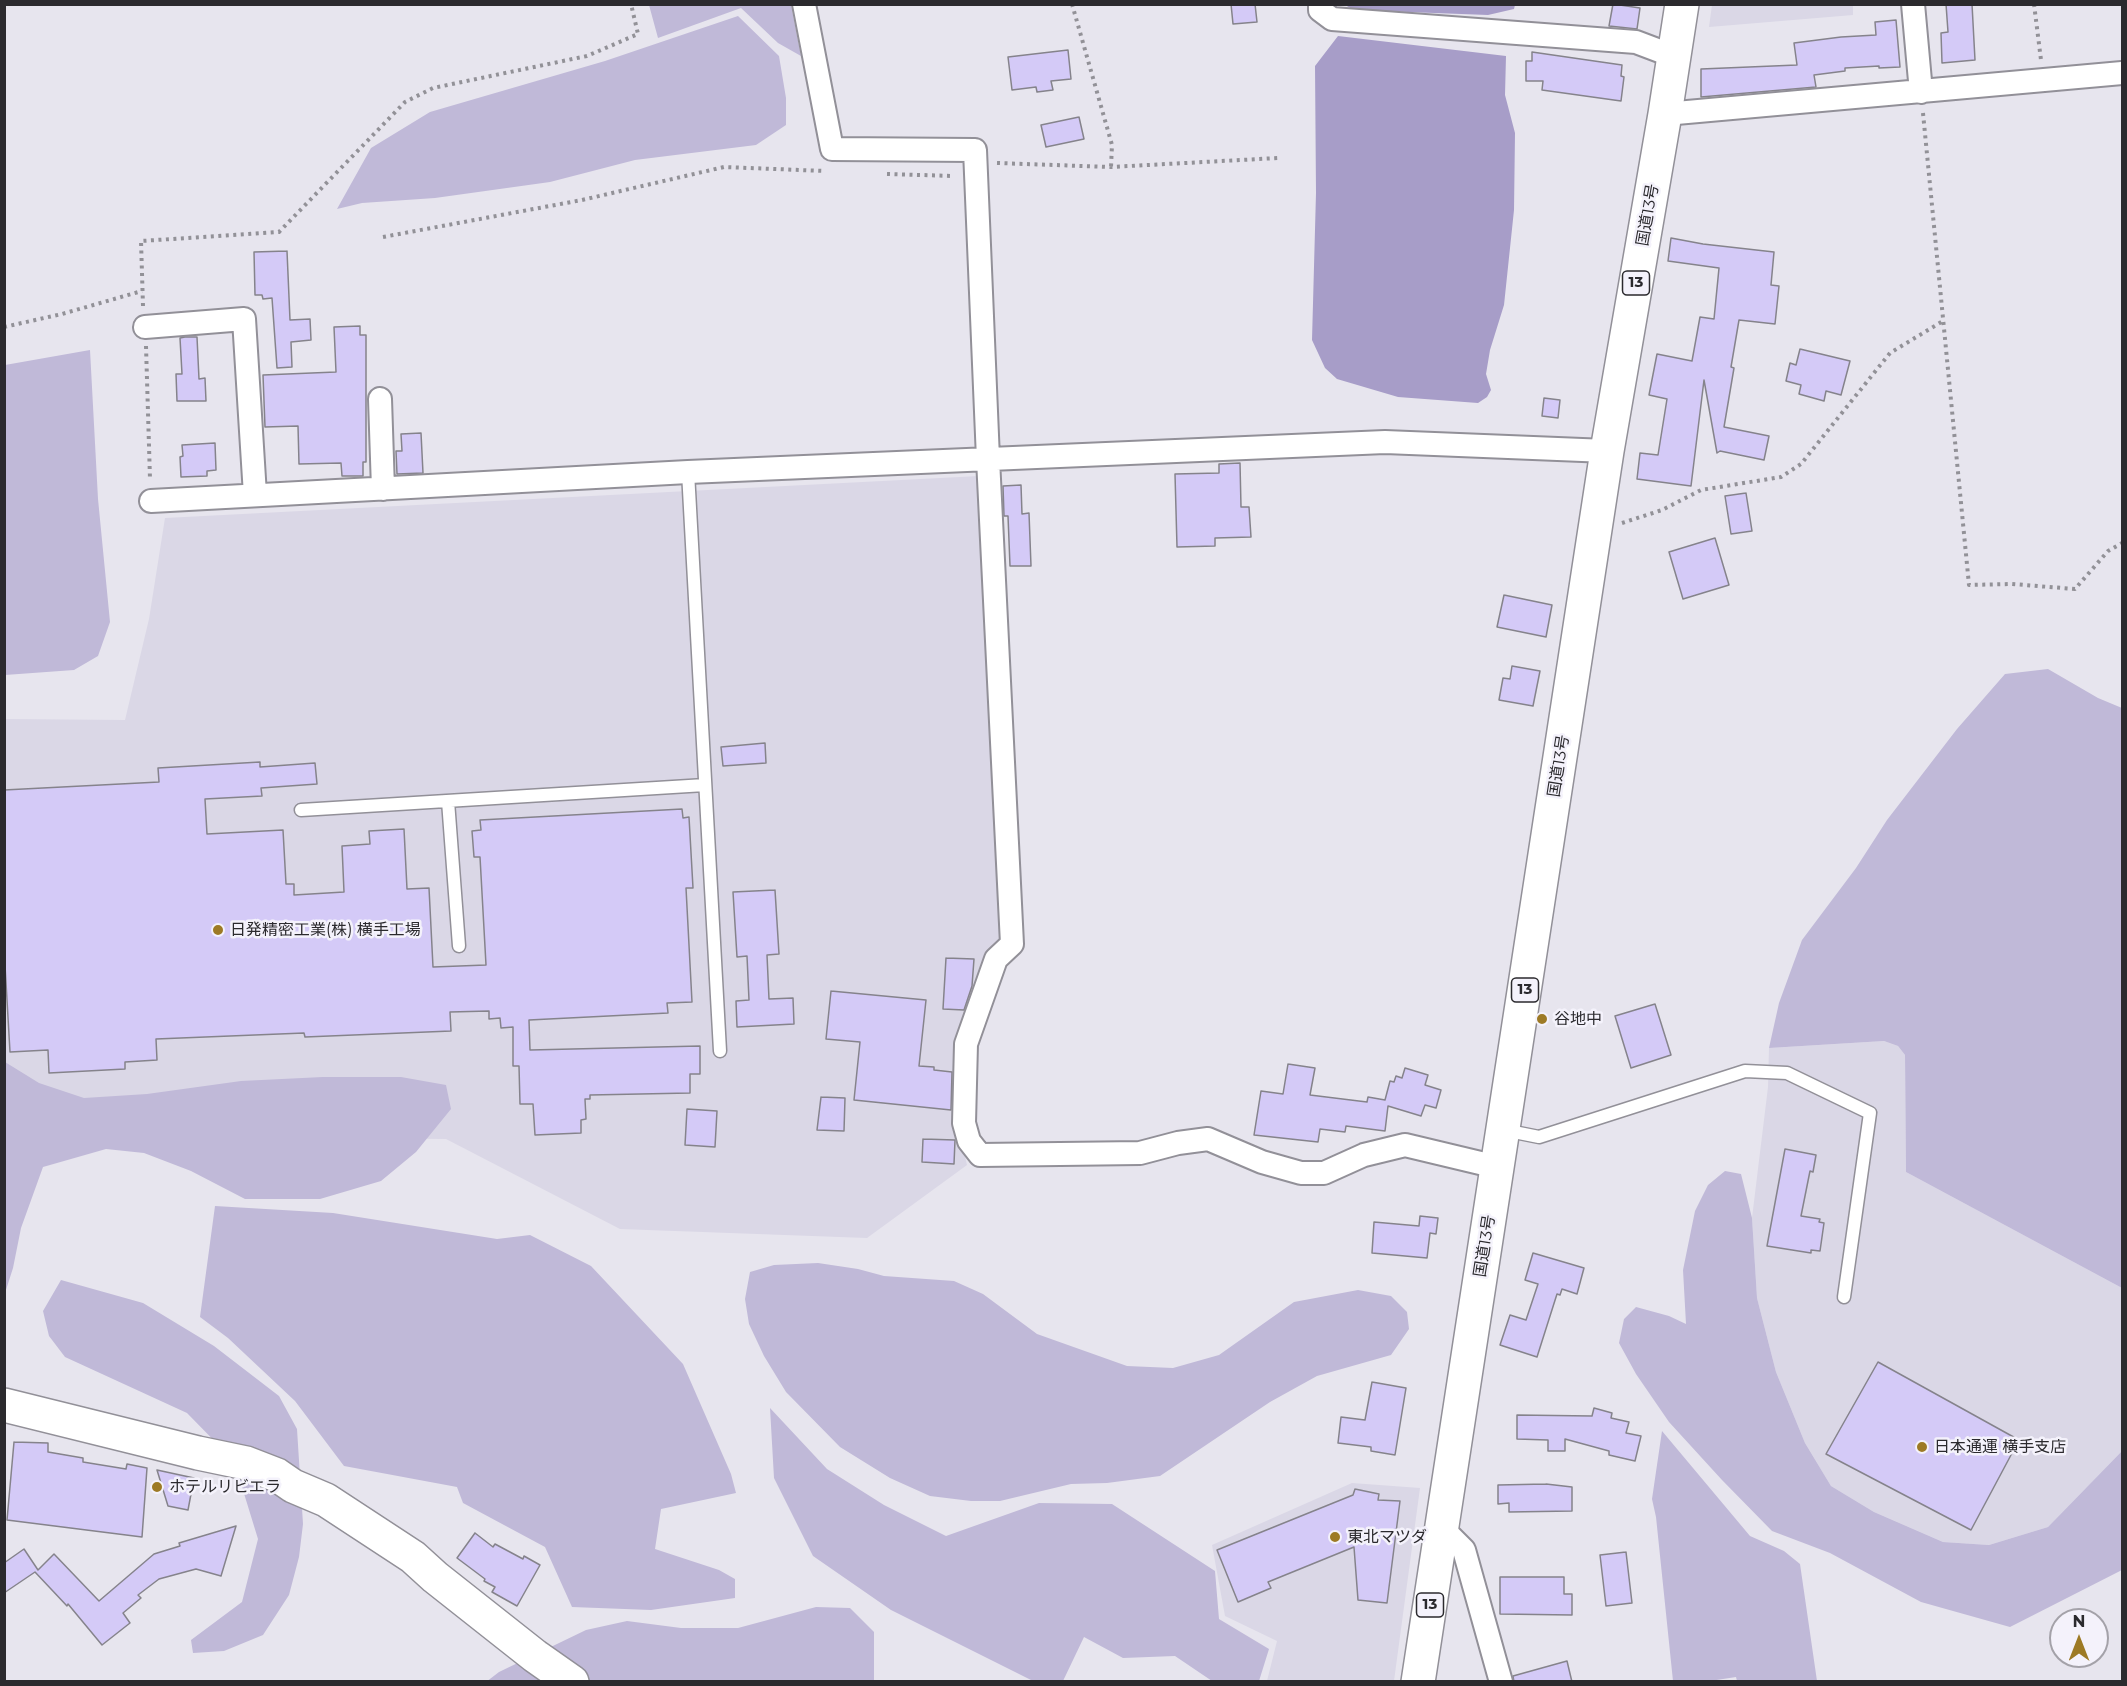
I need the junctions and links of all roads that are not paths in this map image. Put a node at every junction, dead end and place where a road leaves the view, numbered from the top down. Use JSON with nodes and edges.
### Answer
{"nodes":[{"id":1,"x":804,"y":4,"type":"edge"},
{"id":2,"x":1320,"y":4,"type":"edge"},
{"id":3,"x":1682,"y":4,"type":"edge"},
{"id":4,"x":1913,"y":4,"type":"edge"},
{"id":5,"x":1673,"y":56,"type":"junction"},
{"id":6,"x":2122,"y":73,"type":"edge"},
{"id":7,"x":1921,"y":92,"type":"junction"},
{"id":8,"x":1665,"y":114,"type":"junction"},
{"id":9,"x":145,"y":327,"type":"road end"},
{"id":10,"x":380,"y":399,"type":"dead end"},
{"id":11,"x":1607,"y":451,"type":"junction"},
{"id":12,"x":988,"y":459,"type":"junction"},
{"id":13,"x":688,"y":472,"type":"junction"},
{"id":14,"x":383,"y":489,"type":"junction"},
{"id":15,"x":255,"y":495,"type":"junction"},
{"id":16,"x":151,"y":501,"type":"road end"},
{"id":17,"x":705,"y":785,"type":"junction"},
{"id":18,"x":448,"y":801,"type":"junction"},
{"id":19,"x":301,"y":810,"type":"dead end"},
{"id":20,"x":459,"y":946,"type":"dead end"},
{"id":21,"x":720,"y":1051,"type":"dead end"},
{"id":22,"x":1503,"y":1130,"type":"junction"},
{"id":23,"x":1497,"y":1167,"type":"junction"},
{"id":24,"x":1844,"y":1297,"type":"dead end"},
{"id":25,"x":4,"y":1405,"type":"edge"},
{"id":26,"x":1442,"y":1528,"type":"junction"},
{"id":27,"x":572,"y":1682,"type":"edge"},
{"id":28,"x":1418,"y":1682,"type":"edge"},
{"id":29,"x":1501,"y":1682,"type":"edge"}],
"edges":[{"from":1,"to":12,"type":"street"},
{"from":2,"to":5,"type":"street"},
{"from":3,"to":5,"type":"main road","name":"国道13号","number":"13"},
{"from":4,"to":7,"type":"street"},
{"from":5,"to":8,"type":"main road","name":"国道13号","number":"13"},
{"from":6,"to":7,"type":"street"},
{"from":7,"to":8,"type":"street"},
{"from":8,"to":11,"type":"main road","name":"国道13号","number":"13"},
{"from":9,"to":15,"type":"street"},
{"from":10,"to":14,"type":"street"},
{"from":11,"to":12,"type":"street"},
{"from":11,"to":22,"type":"main road","name":"国道13号","number":"13"},
{"from":12,"to":13,"type":"street"},
{"from":12,"to":23,"type":"street"},
{"from":13,"to":14,"type":"street"},
{"from":13,"to":17,"type":"lane"},
{"from":14,"to":15,"type":"street"},
{"from":15,"to":16,"type":"street"},
{"from":17,"to":18,"type":"lane"},
{"from":17,"to":21,"type":"lane"},
{"from":18,"to":19,"type":"lane"},
{"from":18,"to":20,"type":"lane"},
{"from":22,"to":23,"type":"main road","name":"国道13号","number":"13"},
{"from":22,"to":24,"type":"lane"},
{"from":23,"to":26,"type":"main road","name":"国道13号","number":"13"},
{"from":25,"to":27,"type":"main road"},
{"from":26,"to":28,"type":"main road","number":"13"},
{"from":26,"to":29,"type":"street"}]}
